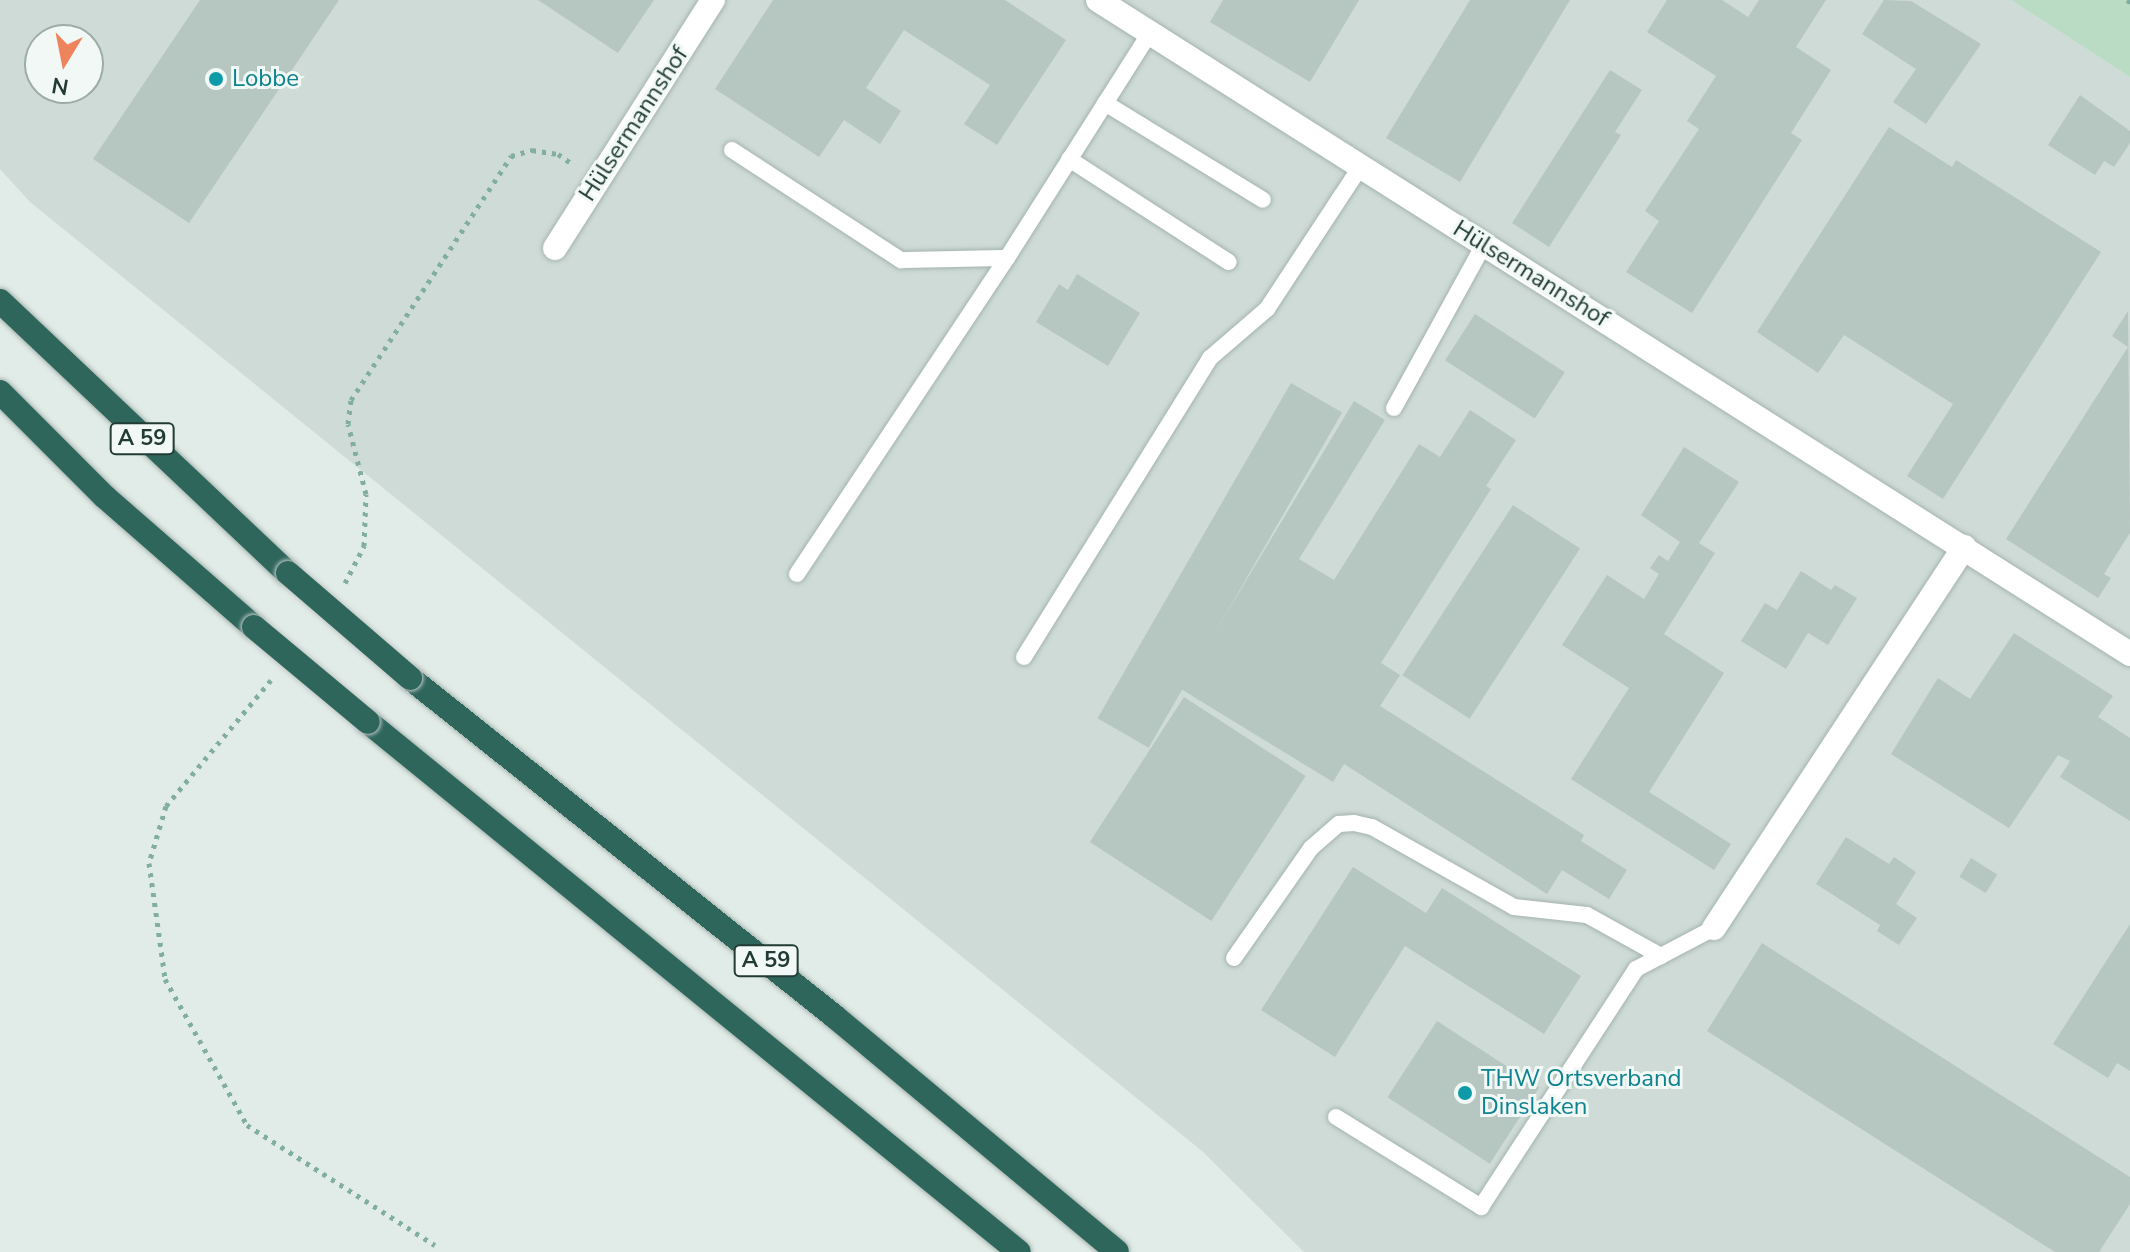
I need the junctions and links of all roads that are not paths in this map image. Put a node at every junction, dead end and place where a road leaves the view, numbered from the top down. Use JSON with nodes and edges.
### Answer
{"nodes":[{"id":1,"x":713,"y":0,"type":"edge"},
{"id":2,"x":1098,"y":0,"type":"edge"},
{"id":3,"x":1150,"y":33,"type":"junction"},
{"id":4,"x":1105,"y":103,"type":"junction"},
{"id":5,"x":732,"y":150,"type":"dead end"},
{"id":6,"x":1069,"y":159,"type":"junction"},
{"id":7,"x":1361,"y":166,"type":"junction"},
{"id":8,"x":1263,"y":200,"type":"dead end"},
{"id":9,"x":1484,"y":244,"type":"junction"},
{"id":10,"x":555,"y":248,"type":"dead end"},
{"id":11,"x":1007,"y":258,"type":"junction"},
{"id":12,"x":1229,"y":262,"type":"dead end"},
{"id":13,"x":0,"y":301,"type":"edge"},
{"id":14,"x":0,"y":392,"type":"edge"},
{"id":15,"x":1394,"y":408,"type":"dead end"},
{"id":16,"x":1964,"y":547,"type":"junction"},
{"id":17,"x":797,"y":574,"type":"dead end"},
{"id":18,"x":2128,"y":648,"type":"edge"},
{"id":19,"x":1024,"y":657,"type":"dead end"},
{"id":20,"x":1714,"y":928,"type":"joint"},
{"id":21,"x":1661,"y":956,"type":"junction"},
{"id":22,"x":1234,"y":958,"type":"dead end"},
{"id":23,"x":1336,"y":1117,"type":"dead end"},
{"id":24,"x":1019,"y":1252,"type":"edge"},
{"id":25,"x":1117,"y":1252,"type":"edge"}],
"edges":[{"from":1,"to":10,"type":"street","name":"Hülsermannshof"},
{"from":2,"to":3,"type":"street","name":"Hülsermannshof"},
{"from":3,"to":4,"type":"lane"},
{"from":3,"to":7,"type":"street","name":"Hülsermannshof"},
{"from":4,"to":6,"type":"lane"},
{"from":4,"to":8,"type":"lane"},
{"from":5,"to":11,"type":"lane"},
{"from":6,"to":11,"type":"lane"},
{"from":6,"to":12,"type":"lane"},
{"from":7,"to":9,"type":"street","name":"Hülsermannshof"},
{"from":7,"to":19,"type":"lane"},
{"from":9,"to":15,"type":"lane"},
{"from":9,"to":16,"type":"street","name":"Hülsermannshof"},
{"from":11,"to":17,"type":"lane"},
{"from":13,"to":25,"type":"highway","number":"A 59","bridge":true},
{"from":14,"to":24,"type":"highway","number":"A 59","bridge":true},
{"from":16,"to":18,"type":"street","name":"Hülsermannshof"},
{"from":16,"to":20,"type":"street"},
{"from":20,"to":21,"type":"lane"},
{"from":21,"to":22,"type":"lane"},
{"from":21,"to":23,"type":"lane"}]}
